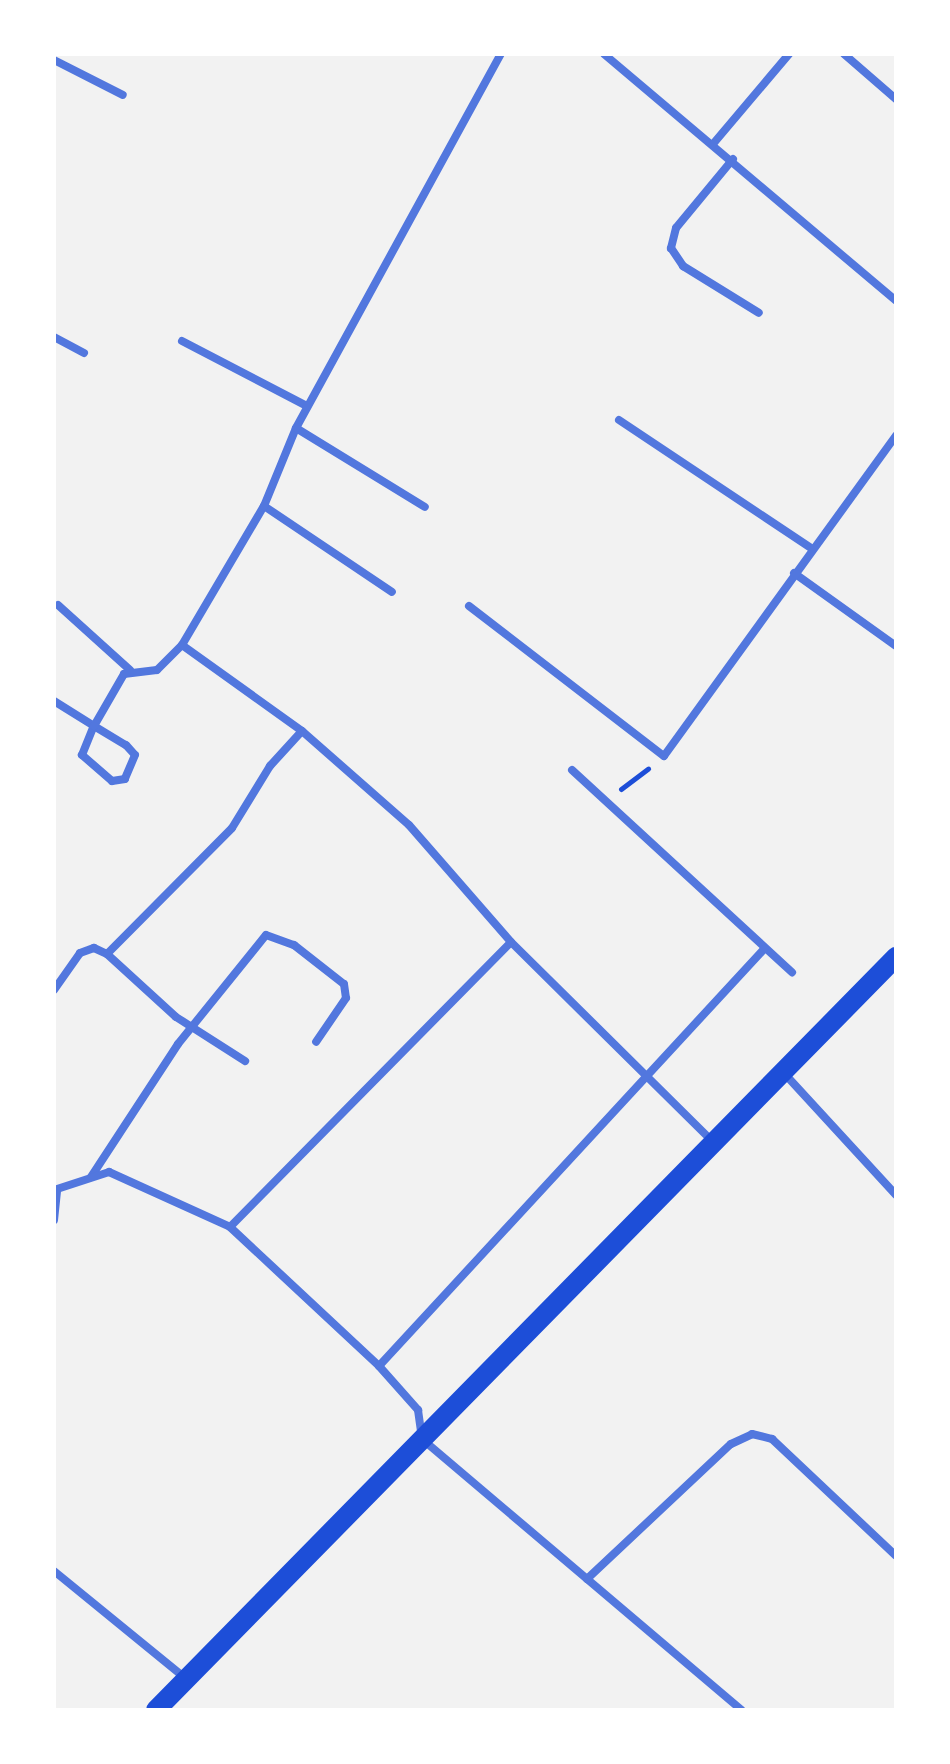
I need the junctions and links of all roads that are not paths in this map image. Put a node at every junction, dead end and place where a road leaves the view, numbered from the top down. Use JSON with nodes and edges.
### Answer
{"nodes":[{"id":1,"x":501,"y":54,"type":"edge"},
{"id":2,"x":604,"y":54,"type":"edge"},
{"id":3,"x":789,"y":54,"type":"edge"},
{"id":4,"x":844,"y":54,"type":"edge"},
{"id":5,"x":54,"y":60,"type":"edge"},
{"id":6,"x":123,"y":95,"type":"dead end"},
{"id":7,"x":896,"y":99,"type":"edge"},
{"id":8,"x":713,"y":144,"type":"junction"},
{"id":9,"x":733,"y":159,"type":"junction"},
{"id":10,"x":896,"y":301,"type":"edge"},
{"id":11,"x":759,"y":313,"type":"dead end"},
{"id":12,"x":54,"y":337,"type":"edge"},
{"id":13,"x":182,"y":341,"type":"dead end"},
{"id":14,"x":84,"y":353,"type":"dead end"},
{"id":15,"x":307,"y":406,"type":"junction"},
{"id":16,"x":619,"y":420,"type":"dead end"},
{"id":17,"x":296,"y":428,"type":"junction"},
{"id":18,"x":896,"y":435,"type":"edge"},
{"id":19,"x":264,"y":506,"type":"junction"},
{"id":20,"x":425,"y":507,"type":"dead end"},
{"id":21,"x":811,"y":548,"type":"junction"},
{"id":22,"x":794,"y":573,"type":"junction"},
{"id":23,"x":392,"y":592,"type":"dead end"},
{"id":24,"x":58,"y":605,"type":"dead end"},
{"id":25,"x":469,"y":606,"type":"dead end"},
{"id":26,"x":182,"y":645,"type":"junction"},
{"id":27,"x":896,"y":646,"type":"edge"},
{"id":28,"x":130,"y":670,"type":"junction"},
{"id":29,"x":54,"y":701,"type":"edge"},
{"id":30,"x":94,"y":726,"type":"junction"},
{"id":31,"x":302,"y":731,"type":"junction"},
{"id":32,"x":572,"y":770,"type":"dead end"},
{"id":33,"x":511,"y":942,"type":"junction"},
{"id":34,"x":764,"y":949,"type":"junction"},
{"id":35,"x":107,"y":954,"type":"junction"},
{"id":36,"x":896,"y":957,"type":"edge"},
{"id":37,"x":792,"y":972,"type":"dead end"},
{"id":38,"x":54,"y":990,"type":"edge"},
{"id":39,"x":191,"y":1028,"type":"junction"},
{"id":40,"x":316,"y":1042,"type":"dead end"},
{"id":41,"x":245,"y":1061,"type":"dead end"},
{"id":42,"x":783,"y":1072,"type":"junction"},
{"id":43,"x":645,"y":1074,"type":"junction"},
{"id":44,"x":714,"y":1142,"type":"junction"},
{"id":45,"x":91,"y":1177,"type":"junction"},
{"id":46,"x":56,"y":1191,"type":"edge"},
{"id":47,"x":896,"y":1195,"type":"edge"},
{"id":48,"x":54,"y":1220,"type":"edge"},
{"id":49,"x":230,"y":1227,"type":"junction"},
{"id":50,"x":379,"y":1366,"type":"junction"},
{"id":51,"x":422,"y":1439,"type":"junction"},
{"id":52,"x":896,"y":1556,"type":"edge"},
{"id":53,"x":54,"y":1571,"type":"edge"},
{"id":54,"x":587,"y":1579,"type":"junction"},
{"id":55,"x":185,"y":1678,"type":"junction"},
{"id":56,"x":156,"y":1710,"type":"edge"},
{"id":57,"x":741,"y":1710,"type":"edge"}],
"edges":[{"from":1,"to":15,"type":"street"},
{"from":2,"to":8,"type":"street"},
{"from":3,"to":8,"type":"street"},
{"from":4,"to":7,"type":"street"},
{"from":5,"to":6,"type":"street"},
{"from":8,"to":9,"type":"street"},
{"from":9,"to":10,"type":"street"},
{"from":9,"to":11,"type":"street"},
{"from":12,"to":14,"type":"street"},
{"from":13,"to":15,"type":"street"},
{"from":15,"to":17,"type":"street"},
{"from":16,"to":21,"type":"street"},
{"from":17,"to":19,"type":"street"},
{"from":17,"to":20,"type":"street"},
{"from":18,"to":21,"type":"street"},
{"from":19,"to":23,"type":"street"},
{"from":19,"to":26,"type":"street"},
{"from":21,"to":22,"type":"street"},
{"from":22,"to":25,"type":"street"},
{"from":22,"to":27,"type":"street"},
{"from":24,"to":28,"type":"street"},
{"from":26,"to":28,"type":"street"},
{"from":26,"to":31,"type":"street"},
{"from":28,"to":30,"type":"street"},
{"from":29,"to":30,"type":"street"},
{"from":30,"to":30,"type":"street"},
{"from":31,"to":33,"type":"street"},
{"from":31,"to":35,"type":"street"},
{"from":32,"to":34,"type":"street"},
{"from":33,"to":43,"type":"street"},
{"from":33,"to":49,"type":"street"},
{"from":34,"to":37,"type":"street"},
{"from":34,"to":43,"type":"street"},
{"from":35,"to":38,"type":"street"},
{"from":35,"to":39,"type":"street"},
{"from":36,"to":42,"type":"main road"},
{"from":39,"to":40,"type":"street"},
{"from":39,"to":41,"type":"street"},
{"from":39,"to":45,"type":"street"},
{"from":42,"to":44,"type":"main road"},
{"from":42,"to":47,"type":"street"},
{"from":43,"to":44,"type":"street"},
{"from":43,"to":50,"type":"street"},
{"from":44,"to":51,"type":"main road"},
{"from":45,"to":46,"type":"street"},
{"from":45,"to":49,"type":"street"},
{"from":46,"to":48,"type":"street"},
{"from":49,"to":50,"type":"street"},
{"from":50,"to":51,"type":"street"},
{"from":51,"to":54,"type":"street"},
{"from":51,"to":55,"type":"main road"},
{"from":52,"to":54,"type":"street"},
{"from":53,"to":55,"type":"street"},
{"from":54,"to":57,"type":"street"},
{"from":55,"to":56,"type":"main road"}]}
